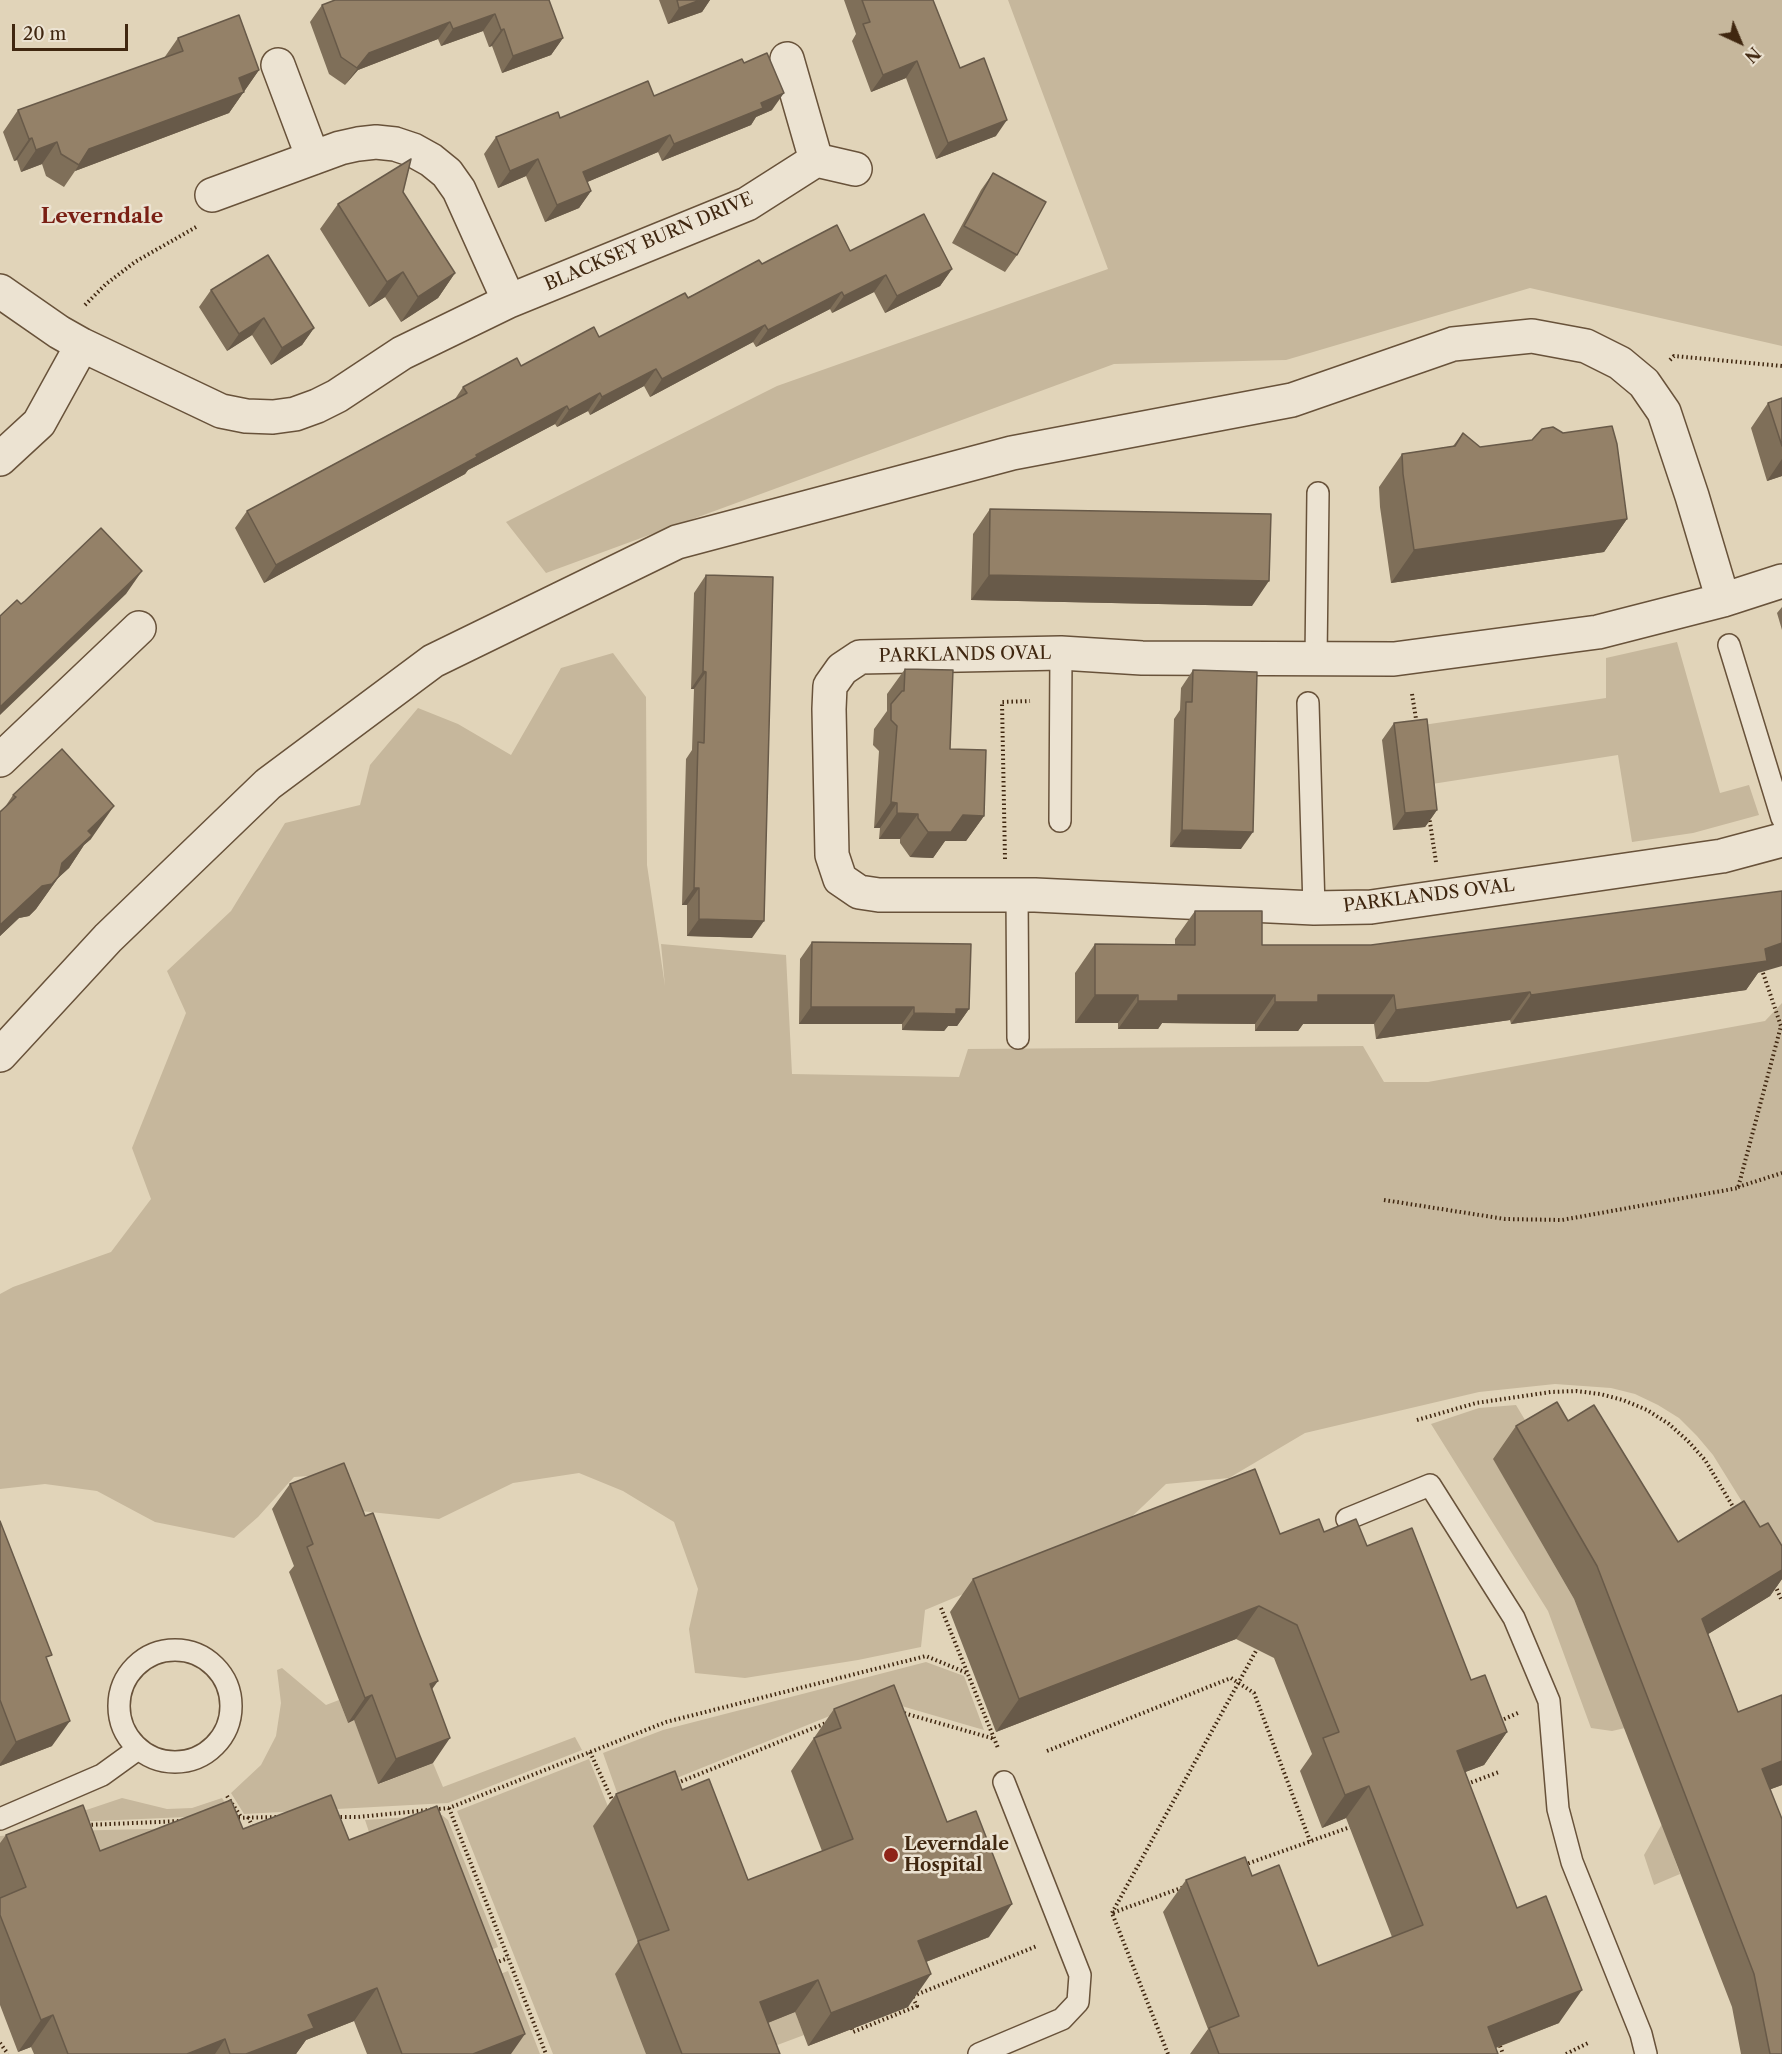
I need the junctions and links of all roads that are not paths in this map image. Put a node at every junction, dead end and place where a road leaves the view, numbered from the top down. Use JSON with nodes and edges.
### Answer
{"nodes":[{"id":1,"x":786,"y":59,"type":"dead end"},
{"id":2,"x":278,"y":65,"type":"dead end"},
{"id":3,"x":314,"y":158,"type":"junction"},
{"id":4,"x":816,"y":160,"type":"junction"},
{"id":5,"x":855,"y":169,"type":"dead end"},
{"id":6,"x":212,"y":195,"type":"road end"},
{"id":7,"x":0,"y":291,"type":"edge"},
{"id":8,"x":509,"y":301,"type":"junction"},
{"id":9,"x":71,"y":338,"type":"junction"},
{"id":10,"x":0,"y":459,"type":"edge"},
{"id":11,"x":1318,"y":493,"type":"dead end"},
{"id":12,"x":1782,"y":581,"type":"edge"},
{"id":13,"x":1723,"y":600,"type":"junction"},
{"id":14,"x":139,"y":628,"type":"dead end"},
{"id":15,"x":1729,"y":645,"type":"dead end"},
{"id":16,"x":1061,"y":653,"type":"junction"},
{"id":17,"x":1316,"y":659,"type":"junction"},
{"id":18,"x":1308,"y":703,"type":"dead end"},
{"id":19,"x":0,"y":760,"type":"edge"},
{"id":20,"x":1782,"y":818,"type":"edge"},
{"id":21,"x":1060,"y":821,"type":"dead end"},
{"id":22,"x":1782,"y":840,"type":"edge"},
{"id":23,"x":1012,"y":895,"type":"junction"},
{"id":24,"x":1314,"y":908,"type":"junction"},
{"id":25,"x":1018,"y":1038,"type":"dead end"},
{"id":26,"x":0,"y":1055,"type":"edge"},
{"id":27,"x":1347,"y":1519,"type":"dead end"},
{"id":28,"x":138,"y":1749,"type":"junction"},
{"id":29,"x":1004,"y":1782,"type":"dead end"},
{"id":30,"x":0,"y":1819,"type":"edge"},
{"id":31,"x":979,"y":2054,"type":"edge"},
{"id":32,"x":1646,"y":2054,"type":"edge"}],
"edges":[{"from":1,"to":4,"type":"street"},
{"from":2,"to":3,"type":"street"},
{"from":3,"to":6,"type":"street"},
{"from":3,"to":8,"type":"street"},
{"from":4,"to":5,"type":"street"},
{"from":4,"to":8,"type":"street","name":"BLACKSEY BURN DRIVE"},
{"from":7,"to":9,"type":"street","name":"BLACKSEY BURN DRIVE"},
{"from":8,"to":9,"type":"street","name":"BLACKSEY BURN DRIVE"},
{"from":9,"to":10,"type":"street"},
{"from":11,"to":17,"type":"lane"},
{"from":12,"to":13,"type":"street","name":"PARKLANDS OVAL"},
{"from":13,"to":17,"type":"street","name":"PARKLANDS OVAL"},
{"from":13,"to":26,"type":"street"},
{"from":14,"to":19,"type":"street"},
{"from":15,"to":20,"type":"lane"},
{"from":16,"to":17,"type":"street","name":"PARKLANDS OVAL"},
{"from":16,"to":21,"type":"lane"},
{"from":16,"to":23,"type":"street","name":"PARKLANDS OVAL"},
{"from":18,"to":24,"type":"lane"},
{"from":22,"to":24,"type":"street","name":"PARKLANDS OVAL"},
{"from":23,"to":24,"type":"street","name":"PARKLANDS OVAL"},
{"from":23,"to":25,"type":"lane"},
{"from":27,"to":32,"type":"lane"},
{"from":28,"to":28,"type":"lane"},
{"from":28,"to":30,"type":"lane"},
{"from":29,"to":31,"type":"lane"}]}
